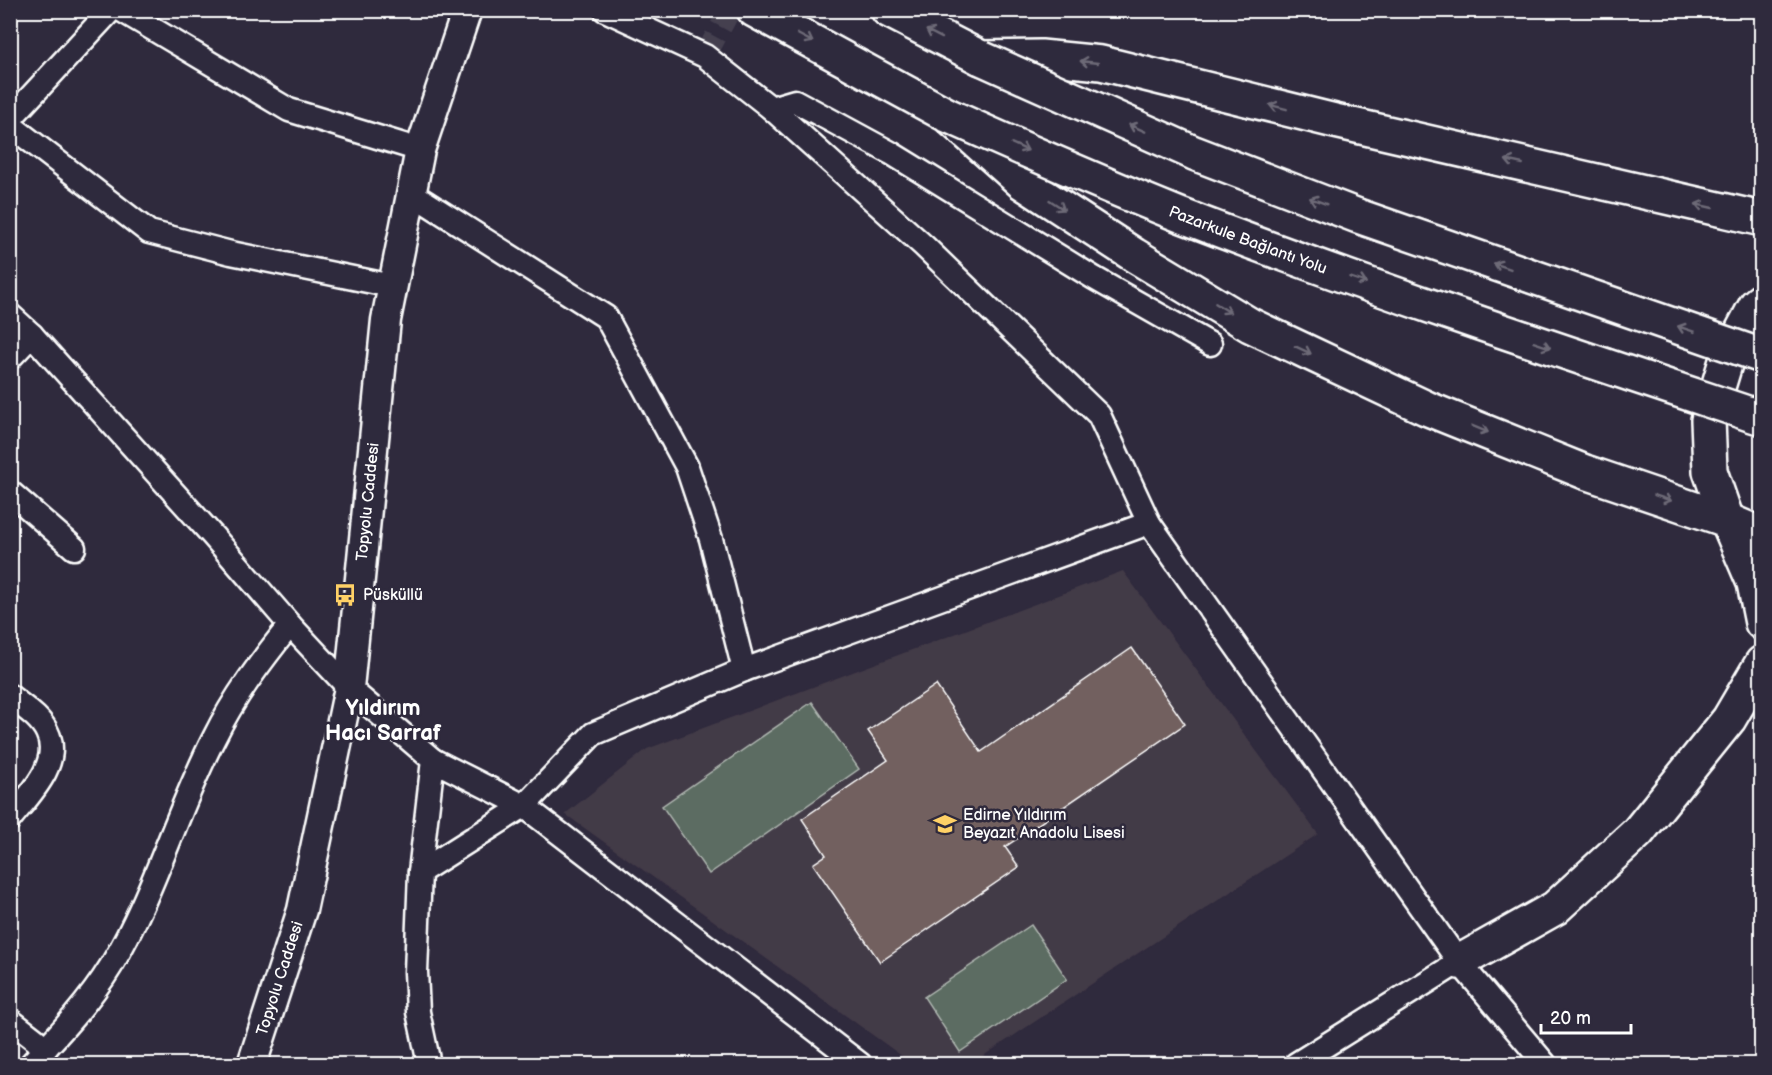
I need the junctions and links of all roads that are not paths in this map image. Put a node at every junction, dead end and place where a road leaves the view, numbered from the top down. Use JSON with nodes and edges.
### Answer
{"nodes":[{"id":1,"x":111,"y":10,"type":"edge"},
{"id":2,"x":121,"y":10,"type":"edge"},
{"id":3,"x":467,"y":10,"type":"edge"},
{"id":4,"x":605,"y":10,"type":"edge"},
{"id":5,"x":754,"y":10,"type":"edge"},
{"id":6,"x":888,"y":10,"type":"edge"},
{"id":7,"x":981,"y":58,"type":"junction"},
{"id":8,"x":771,"y":108,"type":"junction"},
{"id":9,"x":947,"y":115,"type":"junction"},
{"id":10,"x":10,"y":119,"type":"edge"},
{"id":11,"x":10,"y":125,"type":"edge"},
{"id":12,"x":420,"y":150,"type":"junction"},
{"id":13,"x":411,"y":193,"type":"junction"},
{"id":14,"x":1761,"y":219,"type":"edge"},
{"id":15,"x":392,"y":286,"type":"junction"},
{"id":16,"x":1761,"y":300,"type":"edge"},
{"id":17,"x":10,"y":315,"type":"edge"},
{"id":18,"x":32,"y":336,"type":"junction"},
{"id":19,"x":1210,"y":344,"type":"dead end"},
{"id":20,"x":1761,"y":356,"type":"edge"},
{"id":21,"x":10,"y":358,"type":"edge"},
{"id":22,"x":1761,"y":418,"type":"edge"},
{"id":23,"x":10,"y":492,"type":"edge"},
{"id":24,"x":1727,"y":520,"type":"junction"},
{"id":25,"x":1149,"y":523,"type":"junction"},
{"id":26,"x":1761,"y":535,"type":"edge"},
{"id":27,"x":74,"y":548,"type":"dead end"},
{"id":28,"x":1761,"y":623,"type":"edge"},
{"id":29,"x":290,"y":625,"type":"junction"},
{"id":30,"x":1760,"y":659,"type":"edge"},
{"id":31,"x":744,"y":670,"type":"junction"},
{"id":32,"x":349,"y":688,"type":"junction"},
{"id":33,"x":10,"y":696,"type":"edge"},
{"id":34,"x":434,"y":760,"type":"junction"},
{"id":35,"x":524,"y":806,"type":"junction"},
{"id":36,"x":10,"y":819,"type":"edge"},
{"id":37,"x":420,"y":872,"type":"junction"},
{"id":38,"x":1459,"y":962,"type":"junction"},
{"id":39,"x":10,"y":1020,"type":"edge"},
{"id":40,"x":46,"y":1048,"type":"junction"},
{"id":41,"x":31,"y":1065,"type":"edge"},
{"id":42,"x":252,"y":1065,"type":"edge"},
{"id":43,"x":429,"y":1065,"type":"edge"},
{"id":44,"x":860,"y":1065,"type":"edge"},
{"id":45,"x":1296,"y":1065,"type":"edge"},
{"id":46,"x":1545,"y":1065,"type":"edge"}],
"edges":[{"from":1,"to":10,"type":"street"},
{"from":2,"to":12,"type":"street"},
{"from":3,"to":12,"type":"street","name":"Topyolu Caddesi"},
{"from":4,"to":8,"type":"street"},
{"from":5,"to":9,"type":"main road","name":"Pazarkule Bağlantı Yolu","one_way":true},
{"from":7,"to":6,"type":"main road","one_way":true},
{"from":14,"to":7,"type":"main road","one_way":true},
{"from":20,"to":7,"type":"main road","one_way":true,"bridge":true},
{"from":8,"to":19,"type":"street"},
{"from":8,"to":25,"type":"street"},
{"from":9,"to":22,"type":"main road","name":"Pazarkule Bağlantı Yolu","one_way":true,"bridge":true},
{"from":9,"to":24,"type":"main road","one_way":true},
{"from":11,"to":15,"type":"street"},
{"from":12,"to":13,"type":"street","name":"Topyolu Caddesi"},
{"from":13,"to":15,"type":"street","name":"Topyolu Caddesi"},
{"from":13,"to":31,"type":"street"},
{"from":15,"to":32,"type":"street","name":"Topyolu Caddesi"},
{"from":16,"to":24,"type":"main road"},
{"from":17,"to":18,"type":"street"},
{"from":18,"to":21,"type":"street"},
{"from":18,"to":29,"type":"street"},
{"from":23,"to":27,"type":"street"},
{"from":24,"to":26,"type":"main road"},
{"from":24,"to":28,"type":"main road"},
{"from":25,"to":31,"type":"street"},
{"from":25,"to":38,"type":"street"},
{"from":29,"to":32,"type":"street"},
{"from":29,"to":40,"type":"street"},
{"from":30,"to":38,"type":"main road"},
{"from":31,"to":35,"type":"street"},
{"from":32,"to":34,"type":"street"},
{"from":32,"to":42,"type":"street","name":"Topyolu Caddesi"},
{"from":33,"to":36,"type":"street"},
{"from":34,"to":35,"type":"street"},
{"from":34,"to":37,"type":"street"},
{"from":35,"to":37,"type":"street"},
{"from":35,"to":44,"type":"street"},
{"from":37,"to":43,"type":"street"},
{"from":38,"to":45,"type":"street"},
{"from":38,"to":46,"type":"street"},
{"from":39,"to":40,"type":"street"},
{"from":40,"to":41,"type":"street"}]}
